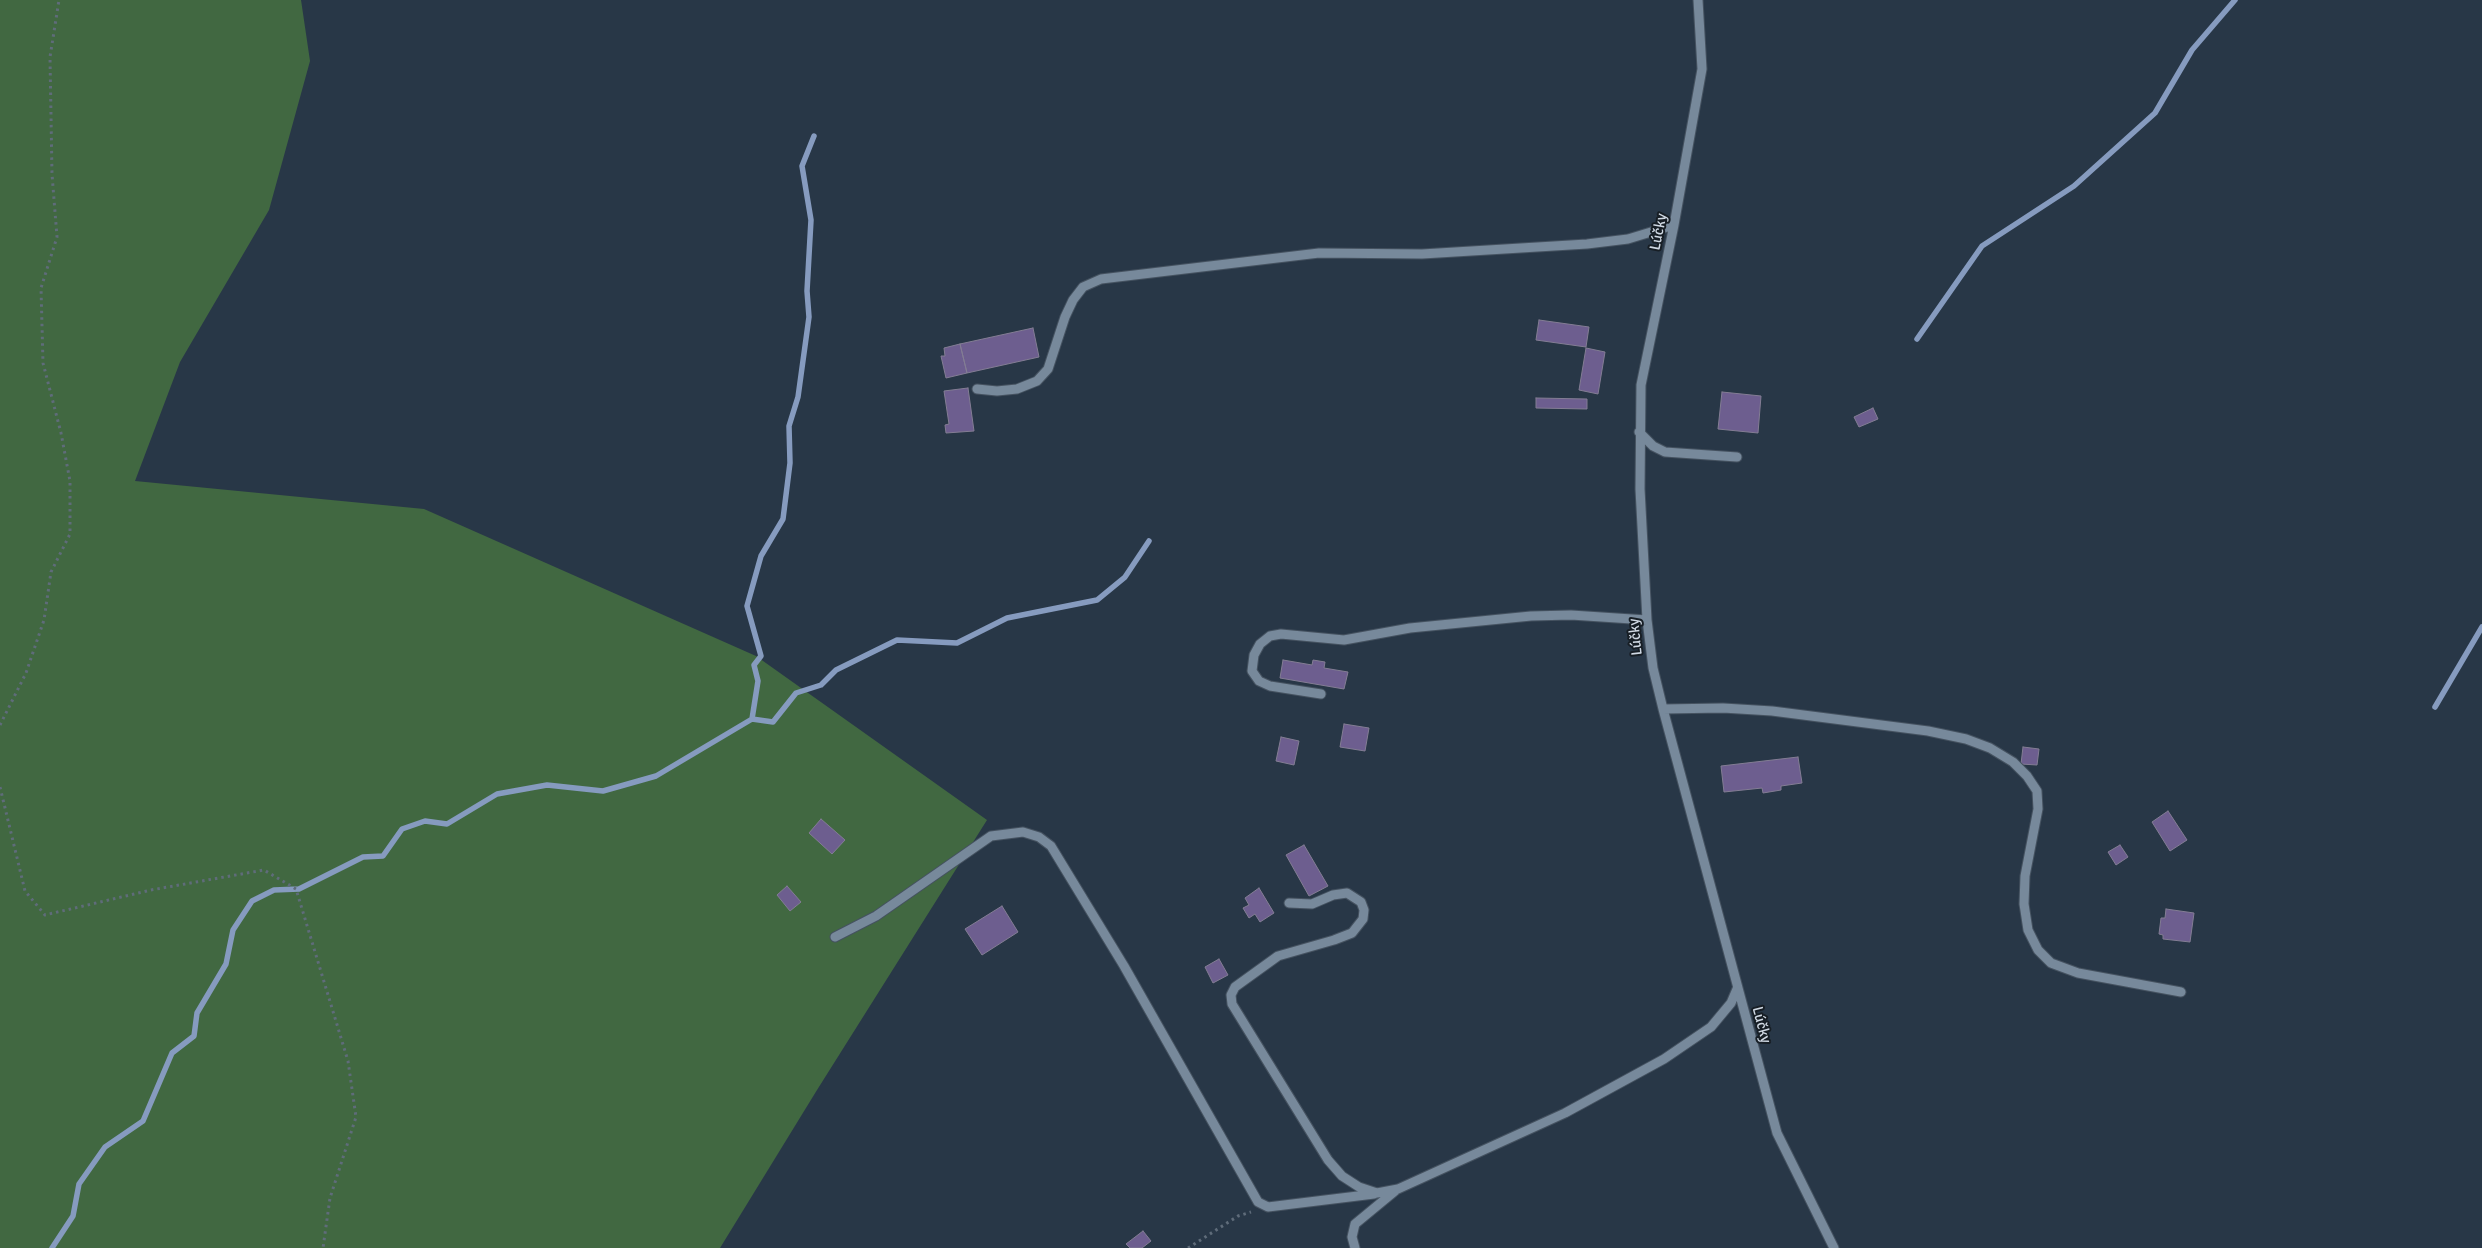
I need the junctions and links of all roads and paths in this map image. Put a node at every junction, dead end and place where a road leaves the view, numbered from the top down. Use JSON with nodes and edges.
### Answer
{"nodes":[{"id":1,"x":59,"y":0,"type":"edge"},
{"id":2,"x":1698,"y":0,"type":"edge"},
{"id":3,"x":1674,"y":225,"type":"junction"},
{"id":4,"x":977,"y":389,"type":"dead end"},
{"id":5,"x":1639,"y":432,"type":"junction"},
{"id":6,"x":1737,"y":457,"type":"dead end"},
{"id":7,"x":1647,"y":620,"type":"junction"},
{"id":8,"x":1321,"y":694,"type":"dead end"},
{"id":9,"x":1663,"y":709,"type":"junction"},
{"id":10,"x":0,"y":725,"type":"edge"},
{"id":11,"x":0,"y":787,"type":"edge"},
{"id":12,"x":1289,"y":903,"type":"dead end"},
{"id":13,"x":835,"y":937,"type":"dead end"},
{"id":14,"x":1737,"y":989,"type":"junction"},
{"id":15,"x":2181,"y":992,"type":"dead end"},
{"id":16,"x":1398,"y":1189,"type":"junction"},
{"id":17,"x":1377,"y":1193,"type":"junction"},
{"id":18,"x":1268,"y":1207,"type":"junction"},
{"id":19,"x":323,"y":1248,"type":"edge"},
{"id":20,"x":1188,"y":1248,"type":"edge"},
{"id":21,"x":1355,"y":1248,"type":"edge"},
{"id":22,"x":1834,"y":1248,"type":"edge"}],
"edges":[{"from":1,"to":10,"type":"path"},
{"from":2,"to":3,"type":"street","name":"Lúčky"},
{"from":3,"to":4,"type":"street"},
{"from":3,"to":5,"type":"street","name":"Lúčky"},
{"from":5,"to":6,"type":"street"},
{"from":5,"to":7,"type":"street","name":"Lúčky"},
{"from":7,"to":8,"type":"street"},
{"from":7,"to":9,"type":"street","name":"Lúčky"},
{"from":9,"to":14,"type":"street","name":"Lúčky"},
{"from":9,"to":15,"type":"street"},
{"from":11,"to":19,"type":"path"},
{"from":12,"to":17,"type":"street"},
{"from":13,"to":18,"type":"street"},
{"from":14,"to":16,"type":"street"},
{"from":14,"to":22,"type":"street","name":"Lúčky"},
{"from":16,"to":17,"type":"street"},
{"from":16,"to":21,"type":"street"},
{"from":17,"to":18,"type":"street"},
{"from":18,"to":20,"type":"path"}]}
